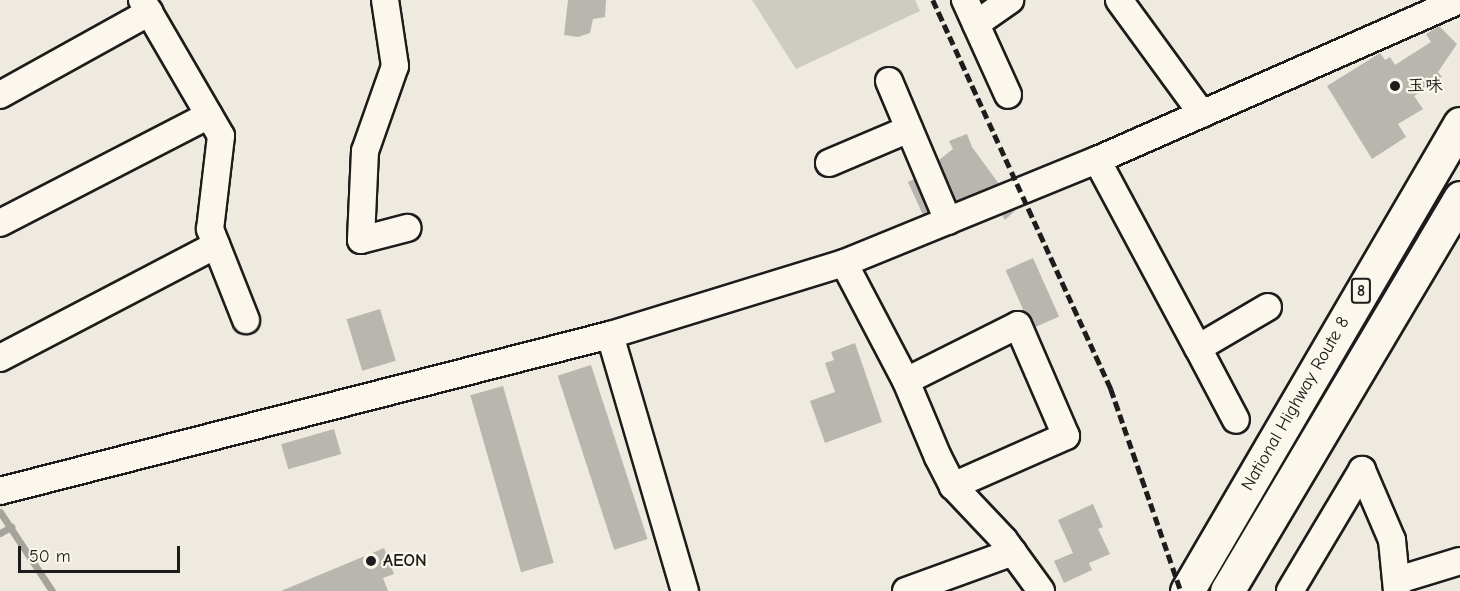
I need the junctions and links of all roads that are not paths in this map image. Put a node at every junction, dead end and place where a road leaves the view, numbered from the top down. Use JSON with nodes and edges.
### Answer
{"nodes":[{"id":1,"x":385,"y":0,"type":"edge"},
{"id":2,"x":965,"y":0,"type":"edge"},
{"id":3,"x":1010,"y":0,"type":"edge"},
{"id":4,"x":1119,"y":0,"type":"edge"},
{"id":5,"x":1460,"y":0,"type":"edge"},
{"id":6,"x":146,"y":6,"type":"edge"},
{"id":7,"x":976,"y":24,"type":"junction"},
{"id":8,"x":889,"y":81,"type":"dead end"},
{"id":9,"x":0,"y":95,"type":"edge"},
{"id":10,"x":1008,"y":95,"type":"dead end"},
{"id":11,"x":1202,"y":114,"type":"junction"},
{"id":12,"x":209,"y":115,"type":"junction"},
{"id":13,"x":1460,"y":124,"type":"edge"},
{"id":14,"x":909,"y":129,"type":"junction"},
{"id":15,"x":1097,"y":160,"type":"junction"},
{"id":16,"x":829,"y":163,"type":"dead end"},
{"id":17,"x":1460,"y":198,"type":"edge"},
{"id":18,"x":948,"y":220,"type":"junction"},
{"id":19,"x":0,"y":223,"type":"edge"},
{"id":20,"x":407,"y":228,"type":"dead end"},
{"id":21,"x":216,"y":245,"type":"junction"},
{"id":22,"x":844,"y":263,"type":"junction"},
{"id":23,"x":1268,"y":307,"type":"dead end"},
{"id":24,"x":246,"y":320,"type":"dead end"},
{"id":25,"x":610,"y":335,"type":"junction"},
{"id":26,"x":1198,"y":348,"type":"junction"},
{"id":27,"x":0,"y":358,"type":"edge"},
{"id":28,"x":906,"y":381,"type":"junction"},
{"id":29,"x":1236,"y":420,"type":"dead end"},
{"id":30,"x":953,"y":486,"type":"junction"},
{"id":31,"x":0,"y":491,"type":"edge"},
{"id":32,"x":1013,"y":552,"type":"junction"},
{"id":33,"x":1460,"y":561,"type":"edge"},
{"id":34,"x":1398,"y":586,"type":"edge"},
{"id":35,"x":685,"y":591,"type":"edge"},
{"id":36,"x":906,"y":591,"type":"edge"},
{"id":37,"x":1041,"y":591,"type":"edge"},
{"id":38,"x":1187,"y":591,"type":"edge"},
{"id":39,"x":1227,"y":591,"type":"edge"},
{"id":40,"x":1290,"y":591,"type":"edge"}],
"edges":[{"from":1,"to":20,"type":"street"},
{"from":2,"to":7,"type":"street"},
{"from":3,"to":7,"type":"street"},
{"from":4,"to":11,"type":"street"},
{"from":5,"to":11,"type":"street"},
{"from":6,"to":9,"type":"street"},
{"from":6,"to":12,"type":"street"},
{"from":7,"to":10,"type":"street"},
{"from":8,"to":14,"type":"street"},
{"from":11,"to":15,"type":"street"},
{"from":12,"to":19,"type":"street"},
{"from":12,"to":21,"type":"street"},
{"from":13,"to":38,"type":"highway","name":"National Highway Route 8","number":"8"},
{"from":14,"to":16,"type":"street"},
{"from":14,"to":18,"type":"street"},
{"from":15,"to":18,"type":"street"},
{"from":15,"to":26,"type":"street"},
{"from":17,"to":39,"type":"highway","name":"National Highway Route 8","number":"8"},
{"from":18,"to":22,"type":"street"},
{"from":21,"to":24,"type":"street"},
{"from":21,"to":27,"type":"street"},
{"from":22,"to":25,"type":"street"},
{"from":22,"to":28,"type":"street"},
{"from":23,"to":26,"type":"street"},
{"from":25,"to":31,"type":"street"},
{"from":25,"to":35,"type":"street"},
{"from":26,"to":29,"type":"street"},
{"from":28,"to":30,"type":"street"},
{"from":28,"to":30,"type":"street"},
{"from":30,"to":32,"type":"street"},
{"from":32,"to":36,"type":"street"},
{"from":32,"to":37,"type":"street"},
{"from":33,"to":34,"type":"street"},
{"from":34,"to":40,"type":"street"}]}
